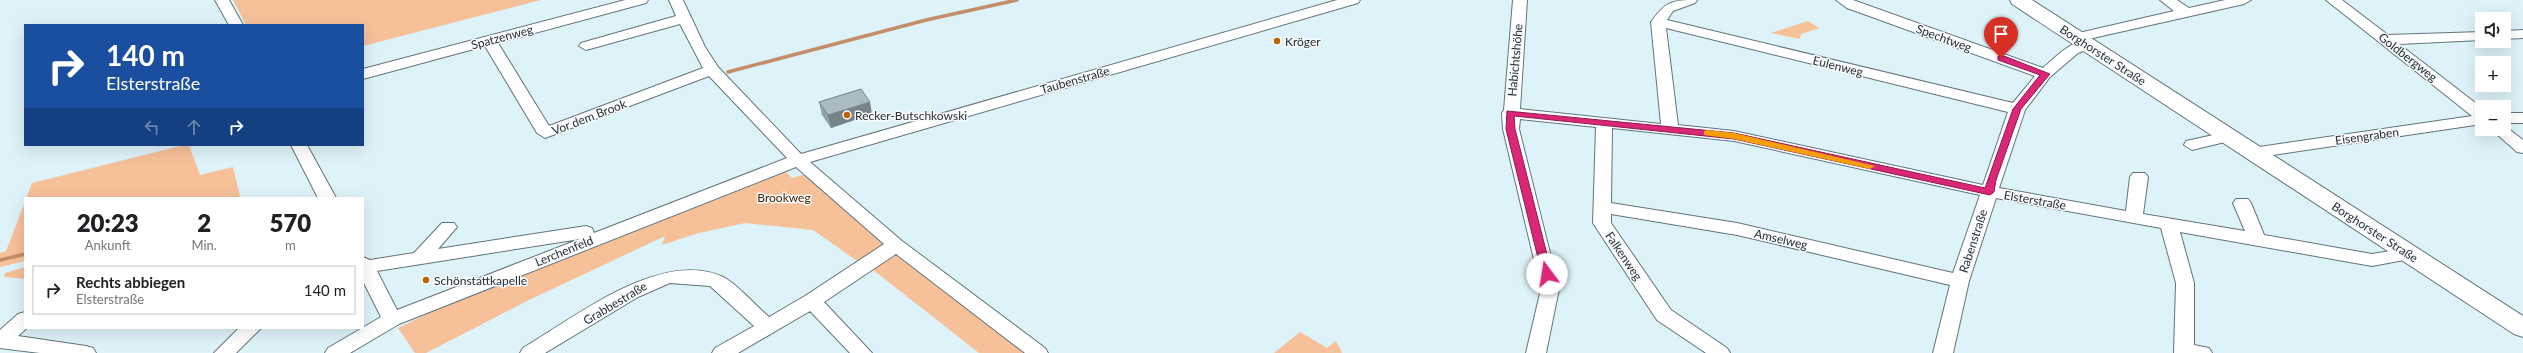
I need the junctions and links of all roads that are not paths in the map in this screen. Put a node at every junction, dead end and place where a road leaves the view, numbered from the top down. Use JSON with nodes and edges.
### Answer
{"nodes":[{"id":1,"x":222,"y":0,"type":"edge"},
{"id":2,"x":641,"y":0,"type":"edge"},
{"id":3,"x":676,"y":0,"type":"edge"},
{"id":4,"x":1353,"y":0,"type":"edge"},
{"id":5,"x":1520,"y":0,"type":"edge"},
{"id":6,"x":1690,"y":0,"type":"edge"},
{"id":7,"x":1843,"y":0,"type":"edge"},
{"id":8,"x":2019,"y":0,"type":"edge"},
{"id":9,"x":2167,"y":0,"type":"edge"},
{"id":10,"x":2244,"y":0,"type":"edge"},
{"id":11,"x":2333,"y":0,"type":"edge"},
{"id":12,"x":2185,"y":12,"type":"junction"},
{"id":13,"x":684,"y":18,"type":"junction"},
{"id":14,"x":1658,"y":22,"type":"junction"},
{"id":15,"x":235,"y":24,"type":"edge"},
{"id":16,"x":2523,"y":34,"type":"edge"},
{"id":17,"x":2511,"y":35,"type":"edge"},
{"id":18,"x":2475,"y":36,"type":"edge"},
{"id":19,"x":489,"y":40,"type":"junction"},
{"id":20,"x":2386,"y":40,"type":"junction"},
{"id":21,"x":2081,"y":41,"type":"junction"},
{"id":22,"x":586,"y":46,"type":"dead end"},
{"id":23,"x":712,"y":70,"type":"junction"},
{"id":24,"x":364,"y":74,"type":"edge"},
{"id":25,"x":2045,"y":74,"type":"junction"},
{"id":26,"x":2017,"y":109,"type":"junction"},
{"id":27,"x":2475,"y":110,"type":"edge"},
{"id":28,"x":1510,"y":113,"type":"junction"},
{"id":29,"x":2511,"y":118,"type":"edge"},
{"id":30,"x":2523,"y":118,"type":"edge"},
{"id":31,"x":2475,"y":120,"type":"edge"},
{"id":32,"x":1604,"y":123,"type":"junction"},
{"id":33,"x":1670,"y":129,"type":"junction"},
{"id":34,"x":2508,"y":136,"type":"edge"},
{"id":35,"x":2227,"y":137,"type":"junction"},
{"id":36,"x":2192,"y":145,"type":"dead end"},
{"id":37,"x":300,"y":146,"type":"edge"},
{"id":38,"x":2523,"y":148,"type":"edge"},
{"id":39,"x":2252,"y":153,"type":"junction"},
{"id":40,"x":798,"y":160,"type":"junction"},
{"id":41,"x":2138,"y":176,"type":"dead end"},
{"id":42,"x":1990,"y":192,"type":"junction"},
{"id":43,"x":326,"y":197,"type":"edge"},
{"id":44,"x":2242,"y":203,"type":"dead end"},
{"id":45,"x":1601,"y":207,"type":"junction"},
{"id":46,"x":2134,"y":218,"type":"junction"},
{"id":47,"x":2169,"y":224,"type":"junction"},
{"id":48,"x":448,"y":227,"type":"dead end"},
{"id":49,"x":586,"y":232,"type":"dead end"},
{"id":50,"x":2257,"y":240,"type":"junction"},
{"id":51,"x":896,"y":245,"type":"junction"},
{"id":52,"x":2408,"y":254,"type":"junction"},
{"id":53,"x":420,"y":258,"type":"junction"},
{"id":54,"x":364,"y":265,"type":"edge"},
{"id":55,"x":1960,"y":281,"type":"junction"},
{"id":56,"x":812,"y":301,"type":"junction"},
{"id":57,"x":392,"y":319,"type":"junction"},
{"id":58,"x":24,"y":320,"type":"edge"},
{"id":59,"x":766,"y":326,"type":"junction"},
{"id":60,"x":2523,"y":328,"type":"edge"},
{"id":61,"x":250,"y":329,"type":"edge"},
{"id":62,"x":568,"y":332,"type":"junction"},
{"id":63,"x":1,"y":341,"type":"edge"},
{"id":64,"x":2190,"y":352,"type":"edge"},
{"id":65,"x":86,"y":353,"type":"edge"},
{"id":66,"x":224,"y":353,"type":"edge"},
{"id":67,"x":335,"y":353,"type":"edge"},
{"id":68,"x":530,"y":353,"type":"edge"},
{"id":69,"x":549,"y":353,"type":"edge"},
{"id":70,"x":722,"y":353,"type":"edge"},
{"id":71,"x":862,"y":353,"type":"edge"},
{"id":72,"x":1038,"y":353,"type":"edge"},
{"id":73,"x":1536,"y":353,"type":"edge"},
{"id":74,"x":1720,"y":353,"type":"edge"},
{"id":75,"x":1943,"y":353,"type":"edge"}],
"edges":[{"from":1,"to":15,"type":"street"},
{"from":2,"to":19,"type":"street","name":"Spatzenweg"},
{"from":3,"to":13,"type":"street"},
{"from":4,"to":40,"type":"street","name":"Taubenstraße"},
{"from":5,"to":28,"type":"street","name":"Habichtshöhe"},
{"from":6,"to":14,"type":"street"},
{"from":7,"to":25,"type":"street","name":"Spechtweg"},
{"from":8,"to":21,"type":"main road","name":"Borghorster Straße"},
{"from":9,"to":12,"type":"street"},
{"from":10,"to":12,"type":"street","name":"Rabenstraße"},
{"from":11,"to":20,"type":"street","name":"Goldbergweg"},
{"from":12,"to":21,"type":"street","name":"Rabenstraße"},
{"from":13,"to":22,"type":"street"},
{"from":13,"to":23,"type":"street"},
{"from":14,"to":26,"type":"street","name":"Eulenweg"},
{"from":14,"to":33,"type":"street"},
{"from":16,"to":17,"type":"street"},
{"from":18,"to":20,"type":"street"},
{"from":19,"to":23,"type":"street","name":"Vor dem Brook"},
{"from":19,"to":24,"type":"street","name":"Spatzenweg"},
{"from":20,"to":27,"type":"street","name":"Goldbergweg"},
{"from":21,"to":25,"type":"street","name":"Rabenstraße"},
{"from":21,"to":35,"type":"main road","name":"Borghorster Straße"},
{"from":23,"to":40,"type":"street"},
{"from":25,"to":26,"type":"street","name":"Rabenstraße"},
{"from":26,"to":42,"type":"street","name":"Rabenstraße"},
{"from":28,"to":32,"type":"street","name":"Elsterstraße"},
{"from":28,"to":73,"type":"street","name":"Habichtshöhe"},
{"from":29,"to":30,"type":"street"},
{"from":31,"to":39,"type":"street","name":"Eisengraben"},
{"from":32,"to":33,"type":"street","name":"Elsterstraße"},
{"from":32,"to":45,"type":"street","name":"Falkenweg"},
{"from":33,"to":42,"type":"street","name":"Elsterstraße"},
{"from":34,"to":38,"type":"street"},
{"from":35,"to":36,"type":"street"},
{"from":35,"to":39,"type":"main road","name":"Borghorster Straße"},
{"from":37,"to":43,"type":"street"},
{"from":39,"to":52,"type":"main road","name":"Borghorster Straße"},
{"from":40,"to":51,"type":"street"},
{"from":40,"to":57,"type":"street","name":"Lerchenfeld"},
{"from":41,"to":46,"type":"street"},
{"from":42,"to":46,"type":"street","name":"Elsterstraße"},
{"from":42,"to":55,"type":"street","name":"Rabenstraße"},
{"from":44,"to":50,"type":"street"},
{"from":45,"to":55,"type":"street","name":"Amselweg"},
{"from":45,"to":74,"type":"street","name":"Falkenweg"},
{"from":46,"to":47,"type":"street","name":"Elsterstraße"},
{"from":47,"to":50,"type":"street","name":"Elsterstraße"},
{"from":47,"to":64,"type":"street"},
{"from":48,"to":53,"type":"street"},
{"from":49,"to":53,"type":"street"},
{"from":50,"to":52,"type":"street","name":"Elsterstraße"},
{"from":51,"to":56,"type":"street"},
{"from":51,"to":72,"type":"street"},
{"from":52,"to":60,"type":"main road","name":"Borghorster Straße"},
{"from":53,"to":54,"type":"street"},
{"from":54,"to":57,"type":"street"},
{"from":55,"to":75,"type":"street","name":"Rabenstraße"},
{"from":56,"to":59,"type":"street"},
{"from":56,"to":71,"type":"street"},
{"from":57,"to":67,"type":"street","name":"Lerchenfeld"},
{"from":58,"to":63,"type":"street"},
{"from":59,"to":62,"type":"street","name":"Grabbestraße"},
{"from":59,"to":70,"type":"street"},
{"from":61,"to":66,"type":"street"},
{"from":62,"to":68,"type":"street","name":"Grabbestraße"},
{"from":62,"to":69,"type":"street","name":"Grabbestraße"},
{"from":63,"to":65,"type":"street"}]}
